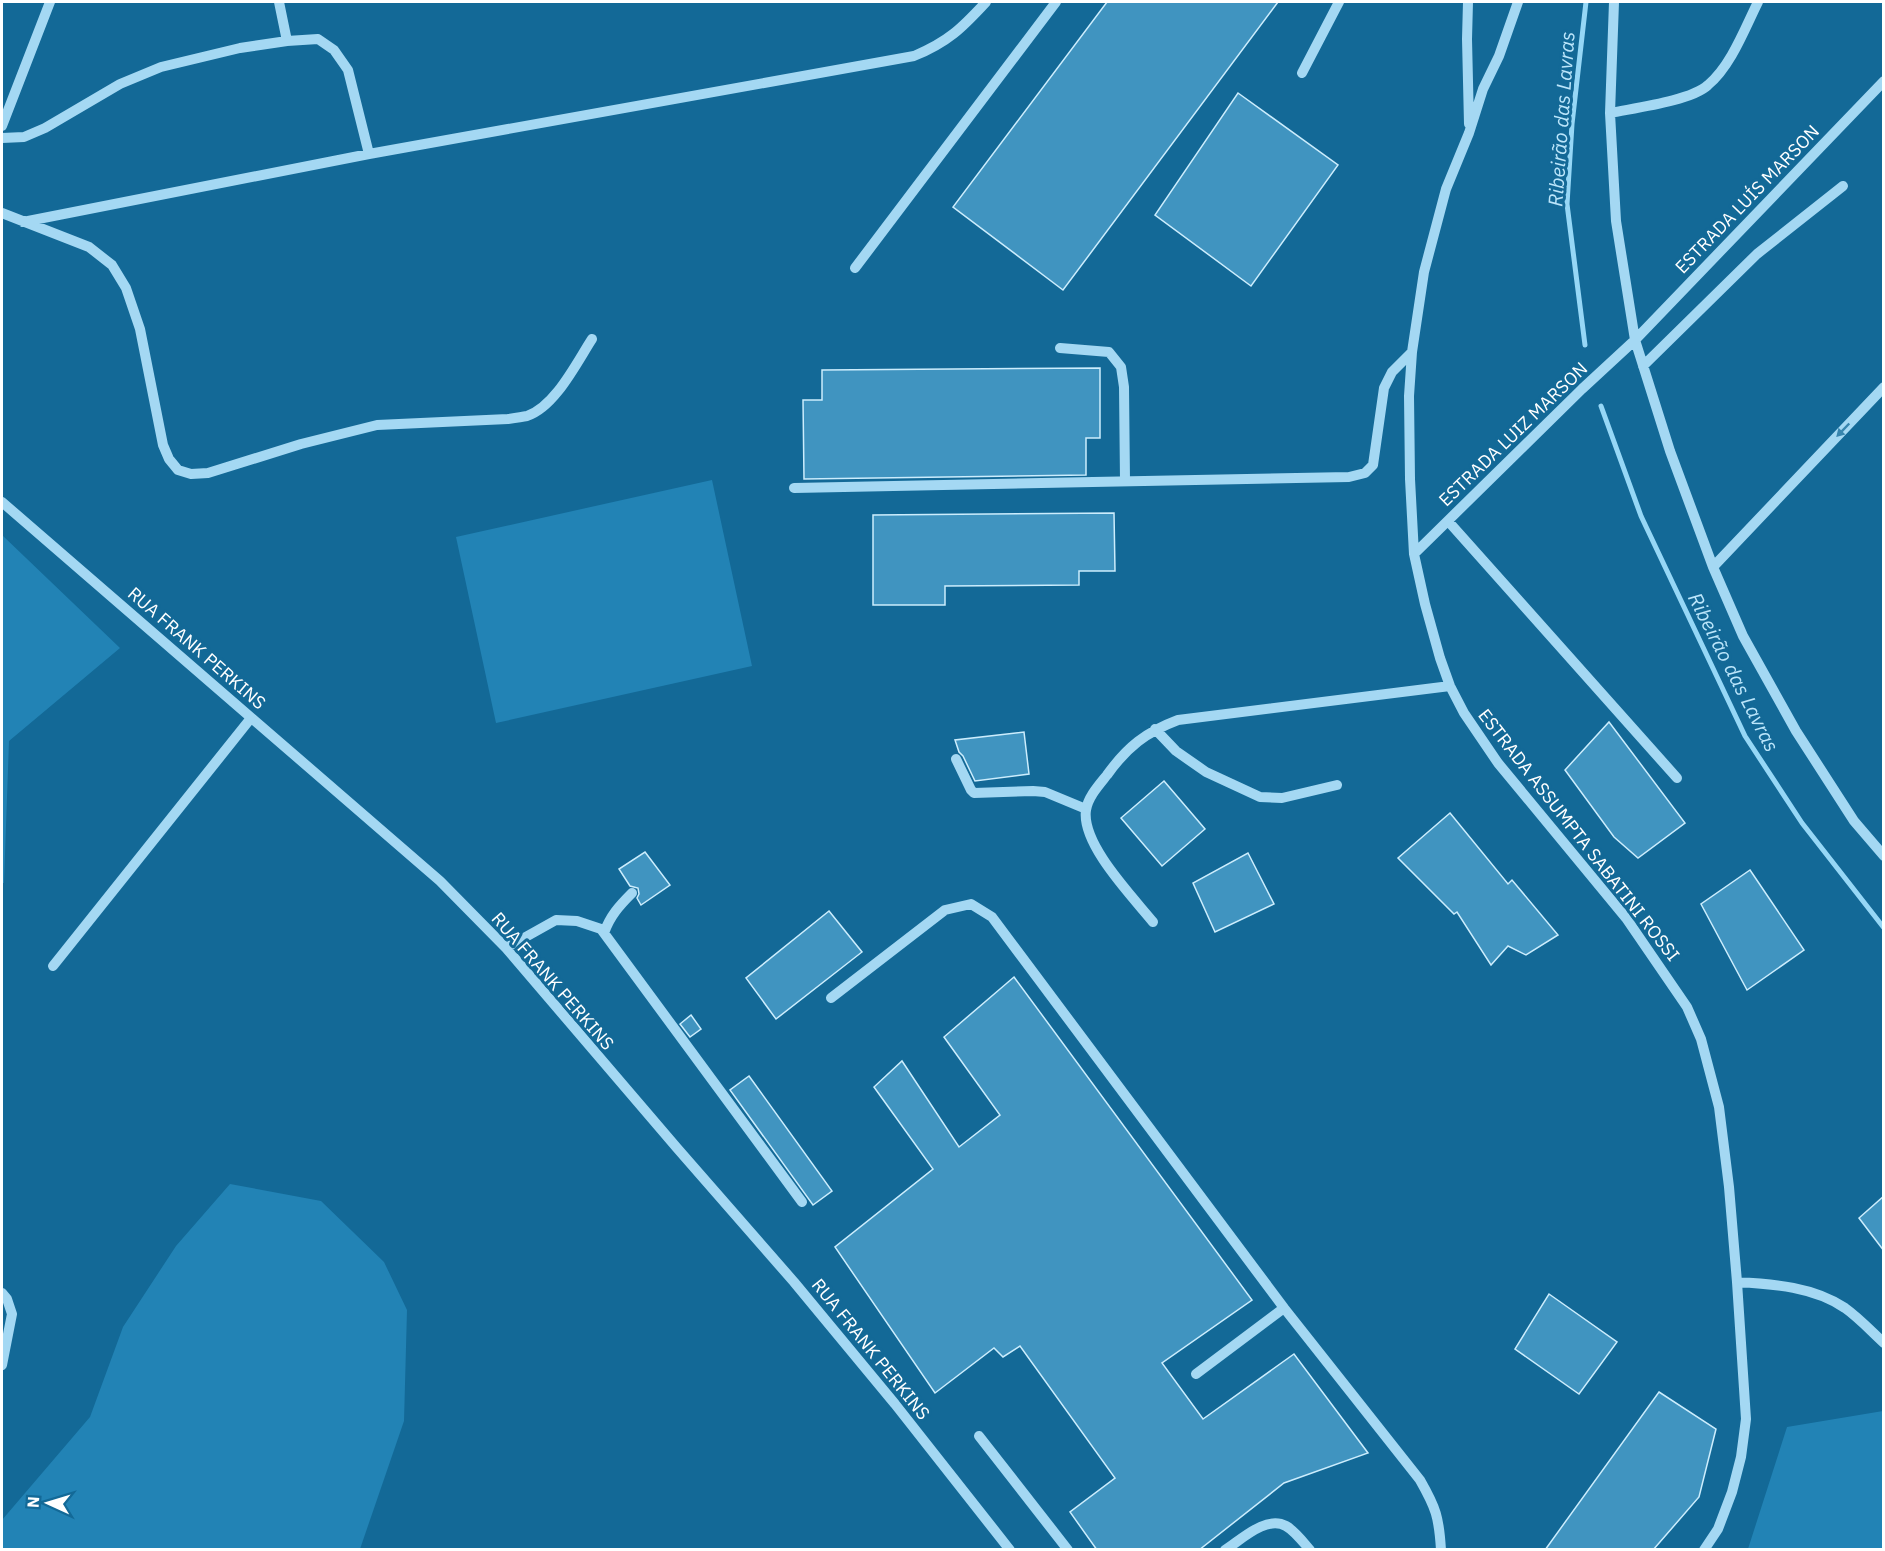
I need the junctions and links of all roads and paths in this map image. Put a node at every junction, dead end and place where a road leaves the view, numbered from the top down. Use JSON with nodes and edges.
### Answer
{"nodes":[{"id":1,"x":50,"y":2,"type":"edge"},
{"id":2,"x":279,"y":2,"type":"edge"},
{"id":3,"x":986,"y":2,"type":"edge"},
{"id":4,"x":1056,"y":2,"type":"edge"},
{"id":5,"x":1339,"y":2,"type":"edge"},
{"id":6,"x":1468,"y":2,"type":"edge"},
{"id":7,"x":1518,"y":2,"type":"edge"},
{"id":8,"x":1614,"y":2,"type":"edge"},
{"id":9,"x":1758,"y":2,"type":"edge"},
{"id":10,"x":287,"y":40,"type":"junction"},
{"id":11,"x":1302,"y":73,"type":"dead end"},
{"id":12,"x":1884,"y":81,"type":"edge"},
{"id":13,"x":1610,"y":113,"type":"junction"},
{"id":14,"x":2,"y":126,"type":"edge"},
{"id":15,"x":1469,"y":133,"type":"junction"},
{"id":16,"x":2,"y":138,"type":"edge"},
{"id":17,"x":369,"y":154,"type":"junction"},
{"id":18,"x":1843,"y":186,"type":"dead end"},
{"id":19,"x":2,"y":213,"type":"edge"},
{"id":20,"x":23,"y":222,"type":"junction"},
{"id":21,"x":855,"y":268,"type":"dead end"},
{"id":22,"x":592,"y":339,"type":"dead end"},
{"id":23,"x":1635,"y":340,"type":"junction"},
{"id":24,"x":1059,"y":348,"type":"dead end"},
{"id":25,"x":1412,"y":352,"type":"junction"},
{"id":26,"x":1643,"y":366,"type":"junction"},
{"id":27,"x":1884,"y":387,"type":"edge"},
{"id":28,"x":1125,"y":482,"type":"junction"},
{"id":29,"x":794,"y":488,"type":"dead end"},
{"id":30,"x":2,"y":502,"type":"edge"},
{"id":31,"x":1448,"y":521,"type":"junction"},
{"id":32,"x":1414,"y":554,"type":"junction"},
{"id":33,"x":1713,"y":567,"type":"junction"},
{"id":34,"x":1450,"y":686,"type":"junction"},
{"id":35,"x":251,"y":718,"type":"junction"},
{"id":36,"x":1155,"y":729,"type":"junction"},
{"id":37,"x":956,"y":759,"type":"dead end"},
{"id":38,"x":1677,"y":778,"type":"dead end"},
{"id":39,"x":1337,"y":785,"type":"dead end"},
{"id":40,"x":1086,"y":809,"type":"junction"},
{"id":41,"x":1884,"y":856,"type":"edge"},
{"id":42,"x":632,"y":893,"type":"dead end"},
{"id":43,"x":1153,"y":922,"type":"dead end"},
{"id":44,"x":604,"y":933,"type":"junction"},
{"id":45,"x":506,"y":948,"type":"junction"},
{"id":46,"x":53,"y":966,"type":"dead end"},
{"id":47,"x":831,"y":998,"type":"dead end"},
{"id":48,"x":802,"y":1202,"type":"dead end"},
{"id":49,"x":1737,"y":1282,"type":"junction"},
{"id":50,"x":2,"y":1293,"type":"edge"},
{"id":51,"x":1284,"y":1308,"type":"junction"},
{"id":52,"x":1884,"y":1343,"type":"edge"},
{"id":53,"x":2,"y":1365,"type":"edge"},
{"id":54,"x":1196,"y":1374,"type":"dead end"},
{"id":55,"x":979,"y":1436,"type":"dead end"},
{"id":56,"x":1010,"y":1550,"type":"edge"},
{"id":57,"x":1068,"y":1550,"type":"edge"},
{"id":58,"x":1225,"y":1550,"type":"edge"},
{"id":59,"x":1310,"y":1550,"type":"edge"},
{"id":60,"x":1441,"y":1550,"type":"edge"},
{"id":61,"x":1704,"y":1550,"type":"edge"}],
"edges":[{"from":1,"to":14,"type":"street"},
{"from":2,"to":10,"type":"street"},
{"from":3,"to":17,"type":"street"},
{"from":4,"to":21,"type":"street"},
{"from":5,"to":11,"type":"street"},
{"from":6,"to":15,"type":"street"},
{"from":7,"to":15,"type":"street","name":"ESTRADA ASSUMPTA SABATINI ROSSI"},
{"from":8,"to":13,"type":"street"},
{"from":9,"to":13,"type":"street"},
{"from":10,"to":16,"type":"street"},
{"from":10,"to":17,"type":"street"},
{"from":12,"to":23,"type":"street","name":"ESTRADA LUÍS MARSON"},
{"from":13,"to":23,"type":"street"},
{"from":15,"to":25,"type":"street","name":"ESTRADA ASSUMPTA SABATINI ROSSI"},
{"from":17,"to":20,"type":"street"},
{"from":18,"to":26,"type":"street"},
{"from":19,"to":20,"type":"street"},
{"from":20,"to":22,"type":"street"},
{"from":23,"to":26,"type":"street"},
{"from":23,"to":31,"type":"street","name":"ESTRADA LUIZ MARSON"},
{"from":24,"to":28,"type":"street"},
{"from":25,"to":28,"type":"street"},
{"from":25,"to":32,"type":"street","name":"ESTRADA ASSUMPTA SABATINI ROSSI"},
{"from":26,"to":33,"type":"street"},
{"from":27,"to":33,"type":"street","one_way":true},
{"from":28,"to":29,"type":"street"},
{"from":30,"to":35,"type":"street","name":"RUA FRANK PERKINS"},
{"from":31,"to":32,"type":"street","name":"ESTRADA LUIZ MARSON"},
{"from":31,"to":38,"type":"street"},
{"from":32,"to":34,"type":"street","name":"ESTRADA ASSUMPTA SABATINI ROSSI"},
{"from":33,"to":41,"type":"street"},
{"from":34,"to":36,"type":"street"},
{"from":34,"to":49,"type":"street","name":"ESTRADA ASSUMPTA SABATINI ROSSI"},
{"from":35,"to":45,"type":"street","name":"RUA FRANK PERKINS"},
{"from":35,"to":46,"type":"street"},
{"from":36,"to":39,"type":"street"},
{"from":36,"to":40,"type":"street"},
{"from":37,"to":40,"type":"street"},
{"from":40,"to":43,"type":"street"},
{"from":42,"to":44,"type":"street"},
{"from":44,"to":45,"type":"street"},
{"from":44,"to":48,"type":"street"},
{"from":45,"to":56,"type":"street","name":"RUA FRANK PERKINS"},
{"from":47,"to":51,"type":"street"},
{"from":49,"to":52,"type":"street"},
{"from":49,"to":61,"type":"street","name":"ESTRADA ASSUMPTA SABATINI ROSSI"},
{"from":50,"to":53,"type":"street"},
{"from":51,"to":54,"type":"street"},
{"from":51,"to":60,"type":"street"},
{"from":55,"to":57,"type":"street"},
{"from":58,"to":59,"type":"street"}]}
